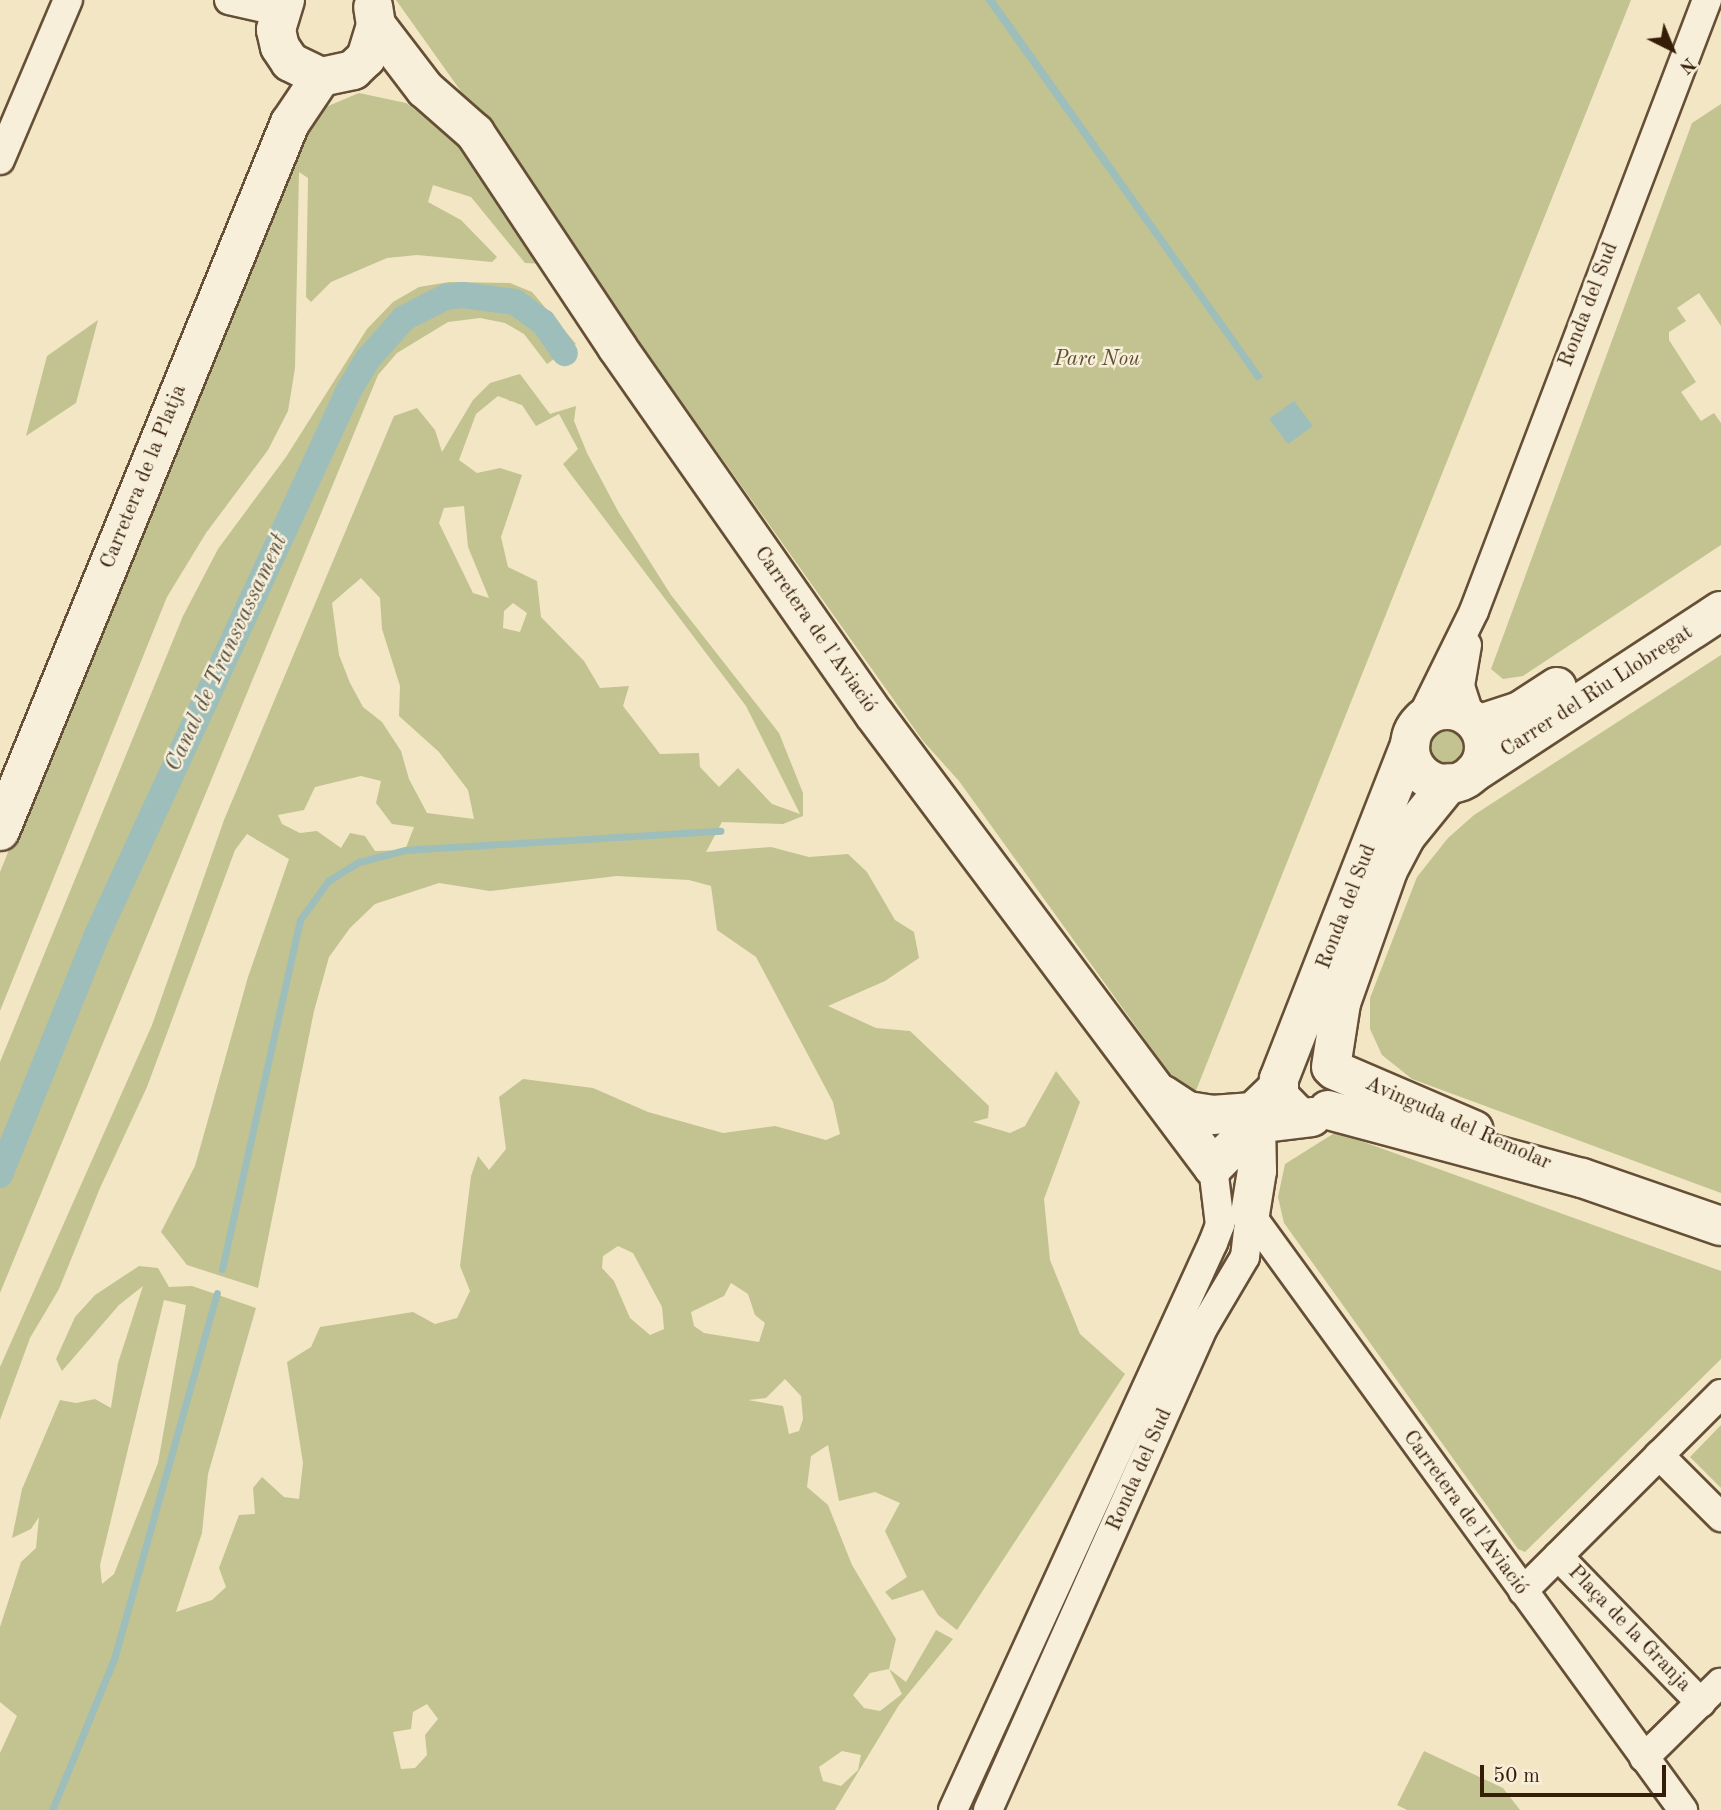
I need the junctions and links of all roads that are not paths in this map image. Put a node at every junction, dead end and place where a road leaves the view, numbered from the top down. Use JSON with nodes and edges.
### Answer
{"nodes":[{"id":1,"x":68,"y":0,"type":"edge"},
{"id":2,"x":229,"y":0,"type":"edge"},
{"id":3,"x":1707,"y":0,"type":"edge"},
{"id":4,"x":281,"y":6,"type":"edge"},
{"id":5,"x":372,"y":13,"type":"edge"},
{"id":6,"x":317,"y":71,"type":"junction"},
{"id":7,"x":425,"y":89,"type":"junction"},
{"id":8,"x":0,"y":160,"type":"edge"},
{"id":9,"x":1721,"y":582,"type":"edge"},
{"id":10,"x":1474,"y":611,"type":"junction"},
{"id":11,"x":1721,"y":611,"type":"edge"},
{"id":12,"x":1473,"y":721,"type":"junction"},
{"id":13,"x":1415,"y":734,"type":"junction"},
{"id":14,"x":1461,"y":778,"type":"junction"},
{"id":15,"x":0,"y":831,"type":"edge"},
{"id":16,"x":1332,"y":1069,"type":"junction"},
{"id":17,"x":1163,"y":1095,"type":"junction"},
{"id":18,"x":1282,"y":1103,"type":"junction"},
{"id":19,"x":1213,"y":1167,"type":"junction"},
{"id":20,"x":1582,"y":1178,"type":"junction"},
{"id":21,"x":1250,"y":1214,"type":"junction"},
{"id":22,"x":1721,"y":1226,"type":"edge"},
{"id":23,"x":1721,"y":1394,"type":"edge"},
{"id":24,"x":1659,"y":1455,"type":"junction"},
{"id":25,"x":1721,"y":1517,"type":"edge"},
{"id":26,"x":1558,"y":1556,"type":"junction"},
{"id":27,"x":1522,"y":1591,"type":"junction"},
{"id":28,"x":1720,"y":1683,"type":"edge"},
{"id":29,"x":1701,"y":1703,"type":"junction"},
{"id":30,"x":1644,"y":1758,"type":"junction"},
{"id":31,"x":958,"y":1800,"type":"edge"},
{"id":32,"x":998,"y":1807,"type":"edge"},
{"id":33,"x":1683,"y":1810,"type":"edge"}],
"edges":[{"from":1,"to":8,"type":"street"},
{"from":2,"to":4,"type":"street"},
{"from":3,"to":10,"type":"street","name":"Ronda del Sud"},
{"from":4,"to":6,"type":"street"},
{"from":5,"to":6,"type":"street"},
{"from":5,"to":7,"type":"street","name":"Carretera de l'Aviació"},
{"from":6,"to":7,"type":"street"},
{"from":6,"to":15,"type":"street","name":"Carretera de la Platja"},
{"from":7,"to":17,"type":"street","name":"Carretera de l'Aviació"},
{"from":9,"to":12,"type":"street","name":"Carrer del Riu Llobregat"},
{"from":10,"to":12,"type":"street","name":"Ronda del Sud"},
{"from":10,"to":13,"type":"street","name":"Ronda del Sud"},
{"from":11,"to":14,"type":"street","name":"Carrer del Riu Llobregat"},
{"from":12,"to":13,"type":"street"},
{"from":12,"to":14,"type":"street"},
{"from":13,"to":14,"type":"street"},
{"from":13,"to":18,"type":"street","name":"Ronda del Sud"},
{"from":14,"to":16,"type":"street","name":"Ronda del Sud"},
{"from":16,"to":18,"type":"street","name":"Ronda del Sud"},
{"from":16,"to":18,"type":"street","name":"Ronda del Sud"},
{"from":16,"to":20,"type":"street","name":"Avinguda del Remolar"},
{"from":17,"to":18,"type":"street","name":"Ronda del Sud"},
{"from":17,"to":19,"type":"street","name":"Carretera de l'Aviació"},
{"from":18,"to":19,"type":"street","name":"Ronda del Sud"},
{"from":18,"to":20,"type":"street","name":"Avinguda del Remolar"},
{"from":18,"to":21,"type":"street","name":"Ronda del Sud"},
{"from":19,"to":31,"type":"street","name":"Ronda del Sud"},
{"from":20,"to":22,"type":"street","name":"Avinguda del Remolar"},
{"from":21,"to":27,"type":"street","name":"Carretera de l'Aviació"},
{"from":21,"to":32,"type":"street","name":"Ronda del Sud"},
{"from":23,"to":24,"type":"street","name":"Plaça de la Granja"},
{"from":24,"to":25,"type":"street"},
{"from":24,"to":26,"type":"street","name":"Plaça de la Granja"},
{"from":26,"to":27,"type":"street","name":"Plaça de la Granja"},
{"from":26,"to":29,"type":"street","name":"Plaça de la Granja"},
{"from":27,"to":30,"type":"street","name":"Carretera de l'Aviació"},
{"from":28,"to":29,"type":"street","name":"Plaça de la Granja"},
{"from":29,"to":30,"type":"street","name":"Plaça de la Granja"},
{"from":30,"to":33,"type":"street","name":"Carretera de l'Aviació"},
{"from":31,"to":32,"type":"street"}]}
